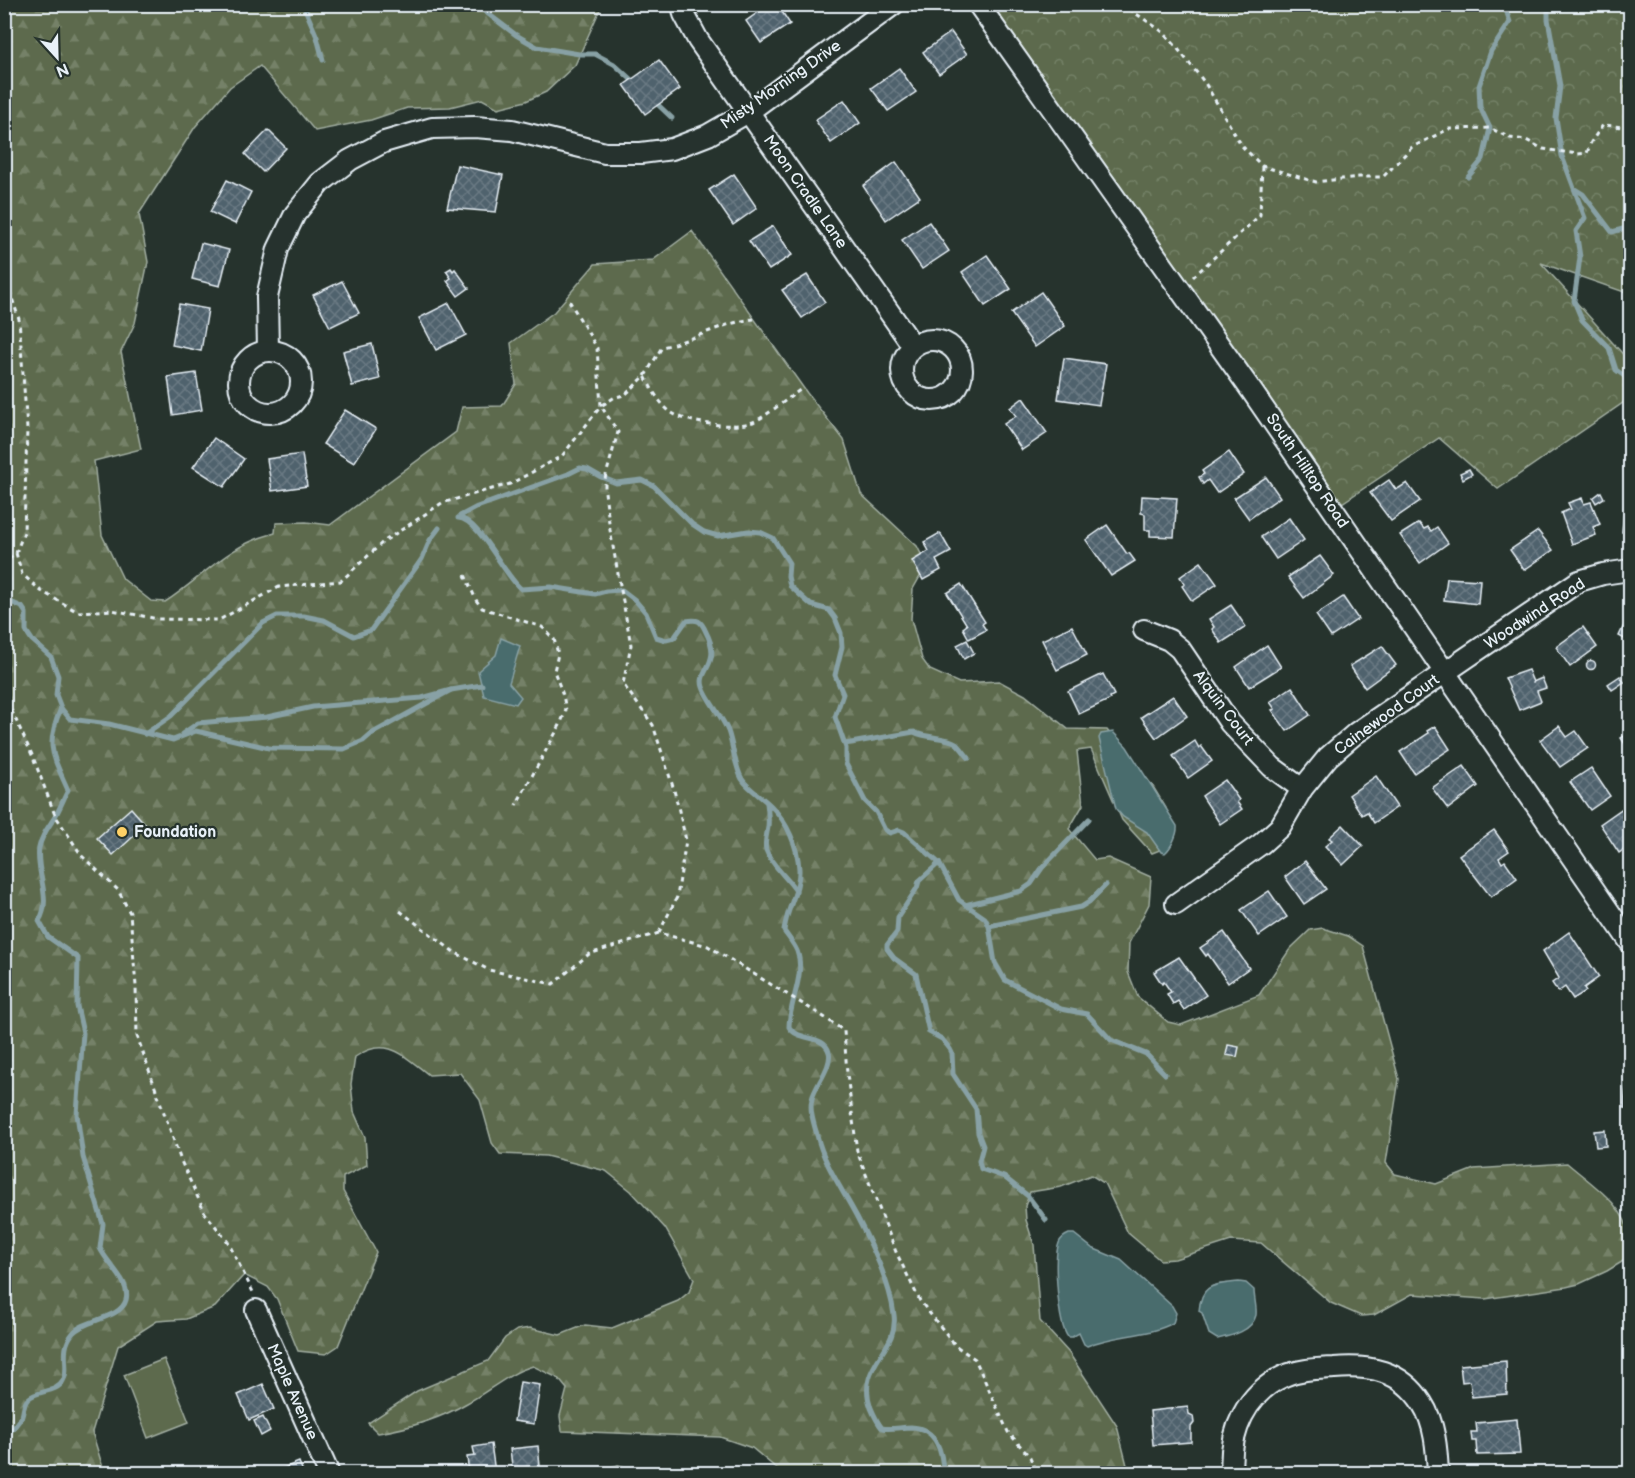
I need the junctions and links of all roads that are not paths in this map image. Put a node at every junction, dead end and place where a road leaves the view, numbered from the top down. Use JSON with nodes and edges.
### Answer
{"nodes":[{"id":1,"x":682,"y":4,"type":"edge"},
{"id":2,"x":894,"y":4,"type":"edge"},
{"id":3,"x":978,"y":4,"type":"edge"},
{"id":4,"x":748,"y":112,"type":"junction"},
{"id":5,"x":913,"y":346,"type":"dead end"},
{"id":6,"x":268,"y":351,"type":"dead end"},
{"id":7,"x":1630,"y":570,"type":"edge"},
{"id":8,"x":1144,"y":630,"type":"dead end"},
{"id":9,"x":1445,"y":673,"type":"junction"},
{"id":10,"x":1302,"y":789,"type":"junction"},
{"id":11,"x":1176,"y":904,"type":"dead end"},
{"id":12,"x":1630,"y":942,"type":"edge"},
{"id":13,"x":256,"y":1303,"type":"road end"},
{"id":14,"x":329,"y":1473,"type":"edge"},
{"id":15,"x":1232,"y":1473,"type":"edge"},
{"id":16,"x":1438,"y":1473,"type":"edge"}],
"edges":[{"from":1,"to":4,"type":"street","name":"Moon Cradle Lane"},
{"from":2,"to":4,"type":"street","name":"Misty Morning Drive"},
{"from":3,"to":9,"type":"street","name":"South Hilltop Road"},
{"from":4,"to":5,"type":"street","name":"Moon Cradle Lane"},
{"from":4,"to":6,"type":"street","name":"Misty Morning Drive"},
{"from":7,"to":9,"type":"street","name":"Woodwind Road"},
{"from":8,"to":10,"type":"street","name":"Alquin Court"},
{"from":9,"to":10,"type":"street","name":"Cainewood Court"},
{"from":9,"to":12,"type":"street","name":"South Hilltop Road"},
{"from":10,"to":11,"type":"street","name":"Cainewood Court"},
{"from":13,"to":14,"type":"street","name":"Maple Avenue"},
{"from":15,"to":16,"type":"street"}]}
